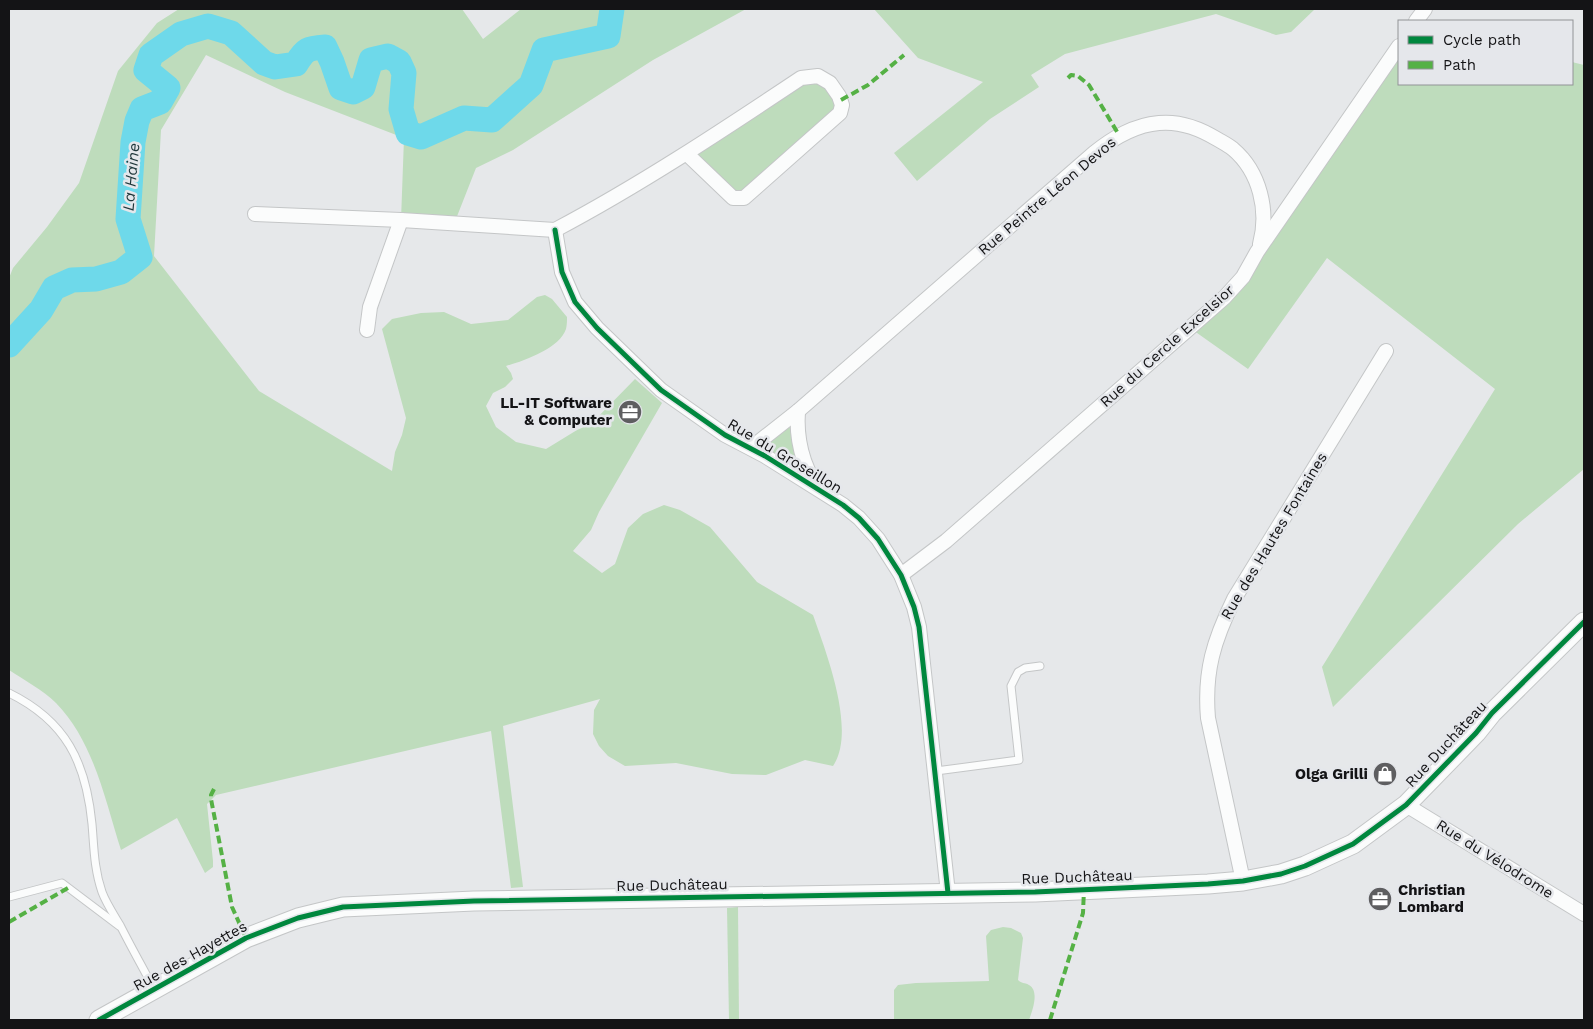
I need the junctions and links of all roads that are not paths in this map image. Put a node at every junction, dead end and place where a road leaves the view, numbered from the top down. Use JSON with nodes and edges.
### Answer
{"nodes":[{"id":1,"x":1425,"y":9,"type":"edge"},
{"id":2,"x":1417,"y":20,"type":"edge"},
{"id":3,"x":1398,"y":47,"type":"edge"},
{"id":4,"x":687,"y":154,"type":"junction"},
{"id":5,"x":255,"y":214,"type":"dead end"},
{"id":6,"x":401,"y":220,"type":"junction"},
{"id":7,"x":554,"y":230,"type":"junction"},
{"id":8,"x":1258,"y":252,"type":"junction"},
{"id":9,"x":367,"y":330,"type":"dead end"},
{"id":10,"x":1386,"y":351,"type":"dead end"},
{"id":11,"x":798,"y":411,"type":"junction"},
{"id":12,"x":751,"y":448,"type":"junction"},
{"id":13,"x":822,"y":492,"type":"junction"},
{"id":14,"x":901,"y":576,"type":"junction"},
{"id":15,"x":1584,"y":622,"type":"edge"},
{"id":16,"x":1040,"y":666,"type":"dead end"},
{"id":17,"x":9,"y":693,"type":"edge"},
{"id":18,"x":936,"y":771,"type":"junction"},
{"id":19,"x":1406,"y":805,"type":"junction"},
{"id":20,"x":1243,"y":881,"type":"junction"},
{"id":21,"x":948,"y":893,"type":"junction"},
{"id":22,"x":9,"y":897,"type":"edge"},
{"id":23,"x":474,"y":901,"type":"joint"},
{"id":24,"x":1584,"y":914,"type":"edge"},
{"id":25,"x":121,"y":928,"type":"junction"},
{"id":26,"x":154,"y":990,"type":"junction"},
{"id":27,"x":99,"y":1020,"type":"edge"}],
"edges":[{"from":1,"to":2,"type":"street"},
{"from":3,"to":8,"type":"street","name":"Rue du Cercle Excelsior"},
{"from":4,"to":4,"type":"street"},
{"from":4,"to":7,"type":"street"},
{"from":5,"to":6,"type":"street"},
{"from":6,"to":7,"type":"street"},
{"from":6,"to":9,"type":"street"},
{"from":7,"to":12,"type":"street","name":"Rue du Groseillon"},
{"from":8,"to":11,"type":"street","name":"Rue Peintre Léon Devos"},
{"from":8,"to":14,"type":"street","name":"Rue du Cercle Excelsior"},
{"from":10,"to":20,"type":"street","name":"Rue des Hautes Fontaines"},
{"from":11,"to":12,"type":"street","name":"Rue Peintre Léon Devos"},
{"from":11,"to":13,"type":"street"},
{"from":12,"to":13,"type":"street","name":"Rue du Groseillon"},
{"from":13,"to":14,"type":"street","name":"Rue du Groseillon"},
{"from":14,"to":18,"type":"street","name":"Rue du Groseillon"},
{"from":15,"to":19,"type":"street","name":"Rue Duchâteau"},
{"from":16,"to":18,"type":"lane"},
{"from":17,"to":25,"type":"lane"},
{"from":18,"to":21,"type":"street","name":"Rue du Groseillon"},
{"from":19,"to":20,"type":"street","name":"Rue Duchâteau"},
{"from":19,"to":24,"type":"street","name":"Rue du Vélodrome"},
{"from":20,"to":21,"type":"street","name":"Rue Duchâteau"},
{"from":21,"to":23,"type":"street","name":"Rue Duchâteau"},
{"from":22,"to":25,"type":"lane"},
{"from":23,"to":26,"type":"street","name":"Rue des Hayettes"},
{"from":25,"to":26,"type":"lane"},
{"from":26,"to":27,"type":"street","name":"Rue des Hayettes"}]}
